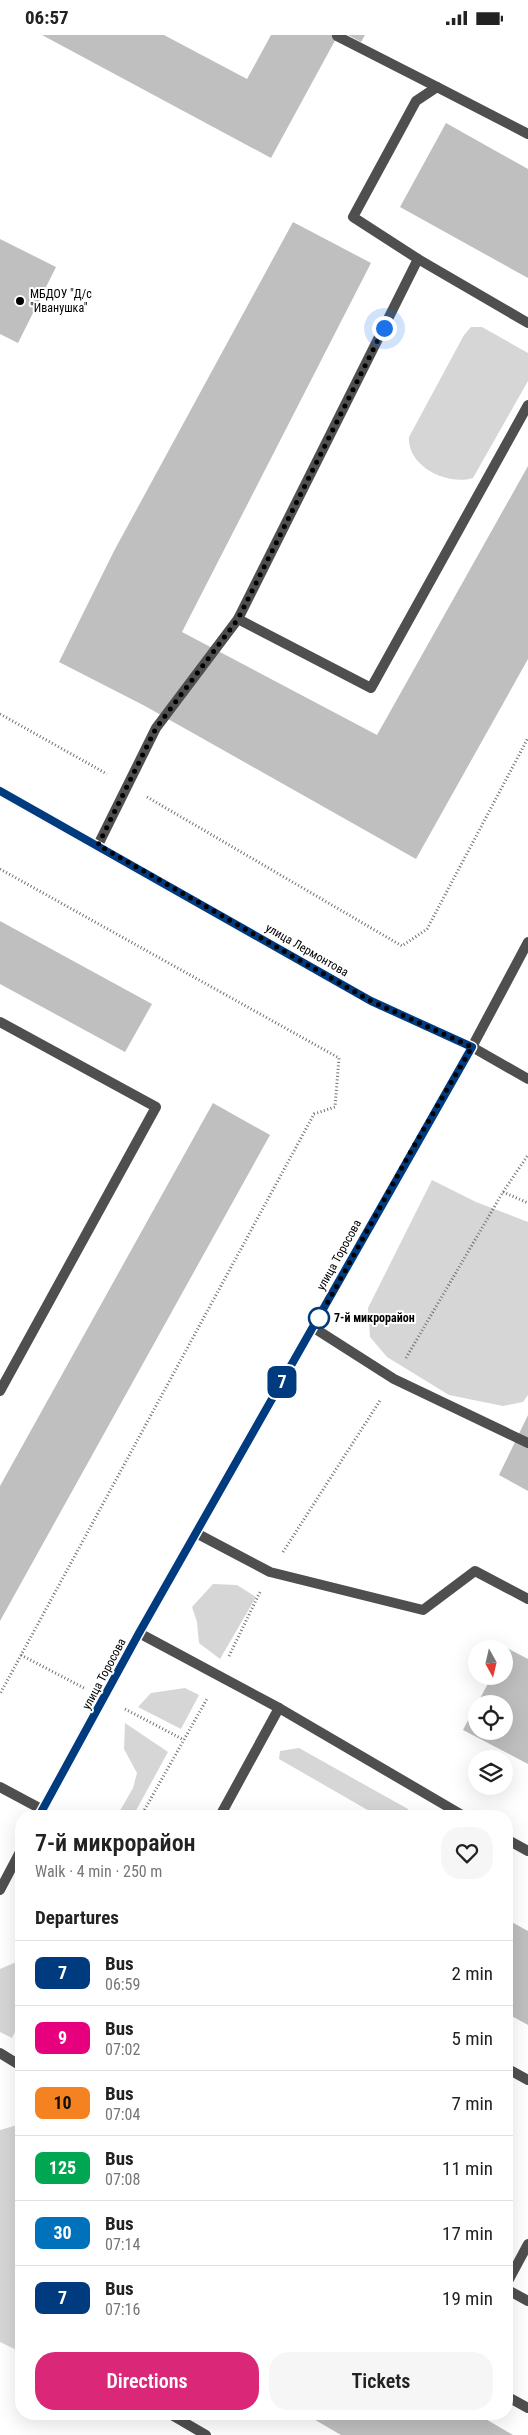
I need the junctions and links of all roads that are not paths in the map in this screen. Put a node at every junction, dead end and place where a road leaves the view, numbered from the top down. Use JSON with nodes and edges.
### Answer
{"nodes":[{"id":1,"x":337,"y":36,"type":"edge"},
{"id":2,"x":437,"y":87,"type":"junction"},
{"id":3,"x":528,"y":133,"type":"edge"},
{"id":4,"x":418,"y":259,"type":"junction"},
{"id":5,"x":528,"y":323,"type":"edge"},
{"id":6,"x":528,"y":405,"type":"edge"},
{"id":7,"x":238,"y":619,"type":"junction"},
{"id":8,"x":0,"y":791,"type":"edge"},
{"id":9,"x":98,"y":845,"type":"junction"},
{"id":10,"x":528,"y":942,"type":"edge"},
{"id":11,"x":0,"y":1022,"type":"edge"},
{"id":12,"x":472,"y":1047,"type":"junction"},
{"id":13,"x":528,"y":1079,"type":"edge"},
{"id":14,"x":314,"y":1328,"type":"junction"},
{"id":15,"x":0,"y":1391,"type":"edge"},
{"id":16,"x":528,"y":1443,"type":"edge"},
{"id":17,"x":196,"y":1533,"type":"junction"},
{"id":18,"x":528,"y":1599,"type":"edge"},
{"id":19,"x":139,"y":1633,"type":"junction"},
{"id":20,"x":278,"y":1708,"type":"junction"},
{"id":21,"x":0,"y":1787,"type":"edge"},
{"id":22,"x":36,"y":1810,"type":"edge"},
{"id":23,"x":43,"y":1810,"type":"edge"},
{"id":24,"x":223,"y":1810,"type":"edge"},
{"id":25,"x":453,"y":1810,"type":"edge"},
{"id":26,"x":513,"y":1843,"type":"edge"},
{"id":27,"x":528,"y":1851,"type":"edge"},
{"id":28,"x":15,"y":1861,"type":"edge"},
{"id":29,"x":0,"y":1890,"type":"edge"},
{"id":30,"x":0,"y":2053,"type":"edge"},
{"id":31,"x":15,"y":2062,"type":"edge"},
{"id":32,"x":513,"y":2072,"type":"edge"},
{"id":33,"x":528,"y":2080,"type":"edge"},
{"id":34,"x":528,"y":2244,"type":"edge"},
{"id":35,"x":513,"y":2273,"type":"edge"},
{"id":36,"x":513,"y":2291,"type":"edge"},
{"id":37,"x":528,"y":2301,"type":"edge"},
{"id":38,"x":513,"y":2399,"type":"edge"},
{"id":39,"x":528,"y":2408,"type":"edge"},
{"id":40,"x":180,"y":2420,"type":"edge"},
{"id":41,"x":206,"y":2435,"type":"edge"}],
"edges":[{"from":1,"to":2,"type":"street"},
{"from":2,"to":3,"type":"street"},
{"from":2,"to":4,"type":"street"},
{"from":4,"to":5,"type":"street"},
{"from":4,"to":7,"type":"street"},
{"from":6,"to":7,"type":"street"},
{"from":7,"to":9,"type":"street"},
{"from":8,"to":9,"type":"street","name":"улица Лермонтова"},
{"from":9,"to":12,"type":"street","name":"улица Лермонтова"},
{"from":10,"to":12,"type":"street","name":"улица Торосова"},
{"from":11,"to":15,"type":"street"},
{"from":12,"to":13,"type":"street","name":"улица Лермонтова"},
{"from":12,"to":14,"type":"street","name":"улица Торосова"},
{"from":14,"to":16,"type":"street"},
{"from":14,"to":17,"type":"street","name":"улица Торосова"},
{"from":17,"to":18,"type":"street"},
{"from":17,"to":19,"type":"street","name":"улица Торосова"},
{"from":19,"to":20,"type":"street"},
{"from":19,"to":23,"type":"street","name":"улица Торосова"},
{"from":20,"to":24,"type":"street"},
{"from":20,"to":25,"type":"street"},
{"from":21,"to":22,"type":"street"},
{"from":26,"to":27,"type":"street"},
{"from":28,"to":29,"type":"street"},
{"from":30,"to":31,"type":"street"},
{"from":32,"to":33,"type":"street"},
{"from":34,"to":35,"type":"street"},
{"from":36,"to":37,"type":"street"},
{"from":38,"to":39,"type":"street"},
{"from":40,"to":41,"type":"street"}]}
